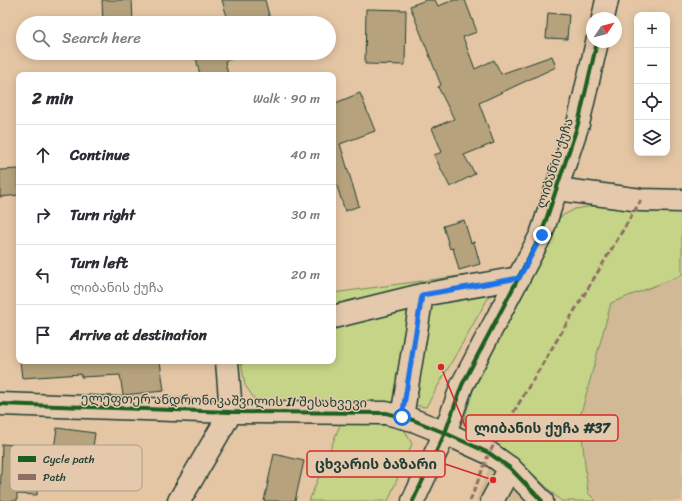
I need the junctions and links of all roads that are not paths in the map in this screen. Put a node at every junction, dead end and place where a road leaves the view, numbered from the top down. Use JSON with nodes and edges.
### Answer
{"nodes":[{"id":1,"x":607,"y":0,"type":"edge"},
{"id":2,"x":604,"y":12,"type":"edge"},
{"id":3,"x":596,"y":48,"type":"edge"},
{"id":4,"x":557,"y":189,"type":"junction"},
{"id":5,"x":682,"y":200,"type":"edge"},
{"id":6,"x":519,"y":278,"type":"junction"},
{"id":7,"x":422,"y":295,"type":"junction"},
{"id":8,"x":336,"y":316,"type":"edge"},
{"id":9,"x":227,"y":364,"type":"edge"},
{"id":10,"x":0,"y":404,"type":"edge"},
{"id":11,"x":231,"y":412,"type":"junction"},
{"id":12,"x":402,"y":417,"type":"junction"},
{"id":13,"x":445,"y":433,"type":"junction"},
{"id":14,"x":510,"y":468,"type":"junction"},
{"id":15,"x":179,"y":501,"type":"edge"},
{"id":16,"x":413,"y":501,"type":"edge"},
{"id":17,"x":492,"y":501,"type":"edge"},
{"id":18,"x":542,"y":501,"type":"edge"}],
"edges":[{"from":1,"to":2,"type":"street"},
{"from":3,"to":4,"type":"street","name":"ლიბანის ქუჩა"},
{"from":4,"to":5,"type":"street"},
{"from":4,"to":6,"type":"street","name":"ლიბანის ქუჩა"},
{"from":6,"to":7,"type":"street"},
{"from":6,"to":13,"type":"street","name":"ლიბანის ქუჩა"},
{"from":7,"to":8,"type":"street"},
{"from":7,"to":12,"type":"street"},
{"from":9,"to":11,"type":"street","name":"ელეფთერ ანდრონიკაშვილის II შესახვევი"},
{"from":10,"to":11,"type":"street","name":"ელეფთერ ანდრონიკაშვილის II შესახვევი"},
{"from":11,"to":12,"type":"street","name":"ელეფთერ ანდრონიკაშვილის II შესახვევი"},
{"from":11,"to":15,"type":"street","name":"ელეფთერ ანდრონიკაშვილის II შესახვევი"},
{"from":12,"to":13,"type":"street","name":"ელეფთერ ანდრონიკაშვილის II შესახვევი"},
{"from":13,"to":14,"type":"street","name":"ელეფთერ ანდრონიკაშვილის II შესახვევი"},
{"from":13,"to":16,"type":"street","name":"ლიბანის ქუჩა"},
{"from":14,"to":17,"type":"street"},
{"from":14,"to":18,"type":"street","name":"ელეფთერ ანდრონიკაშვილის II შესახვევი"}]}
